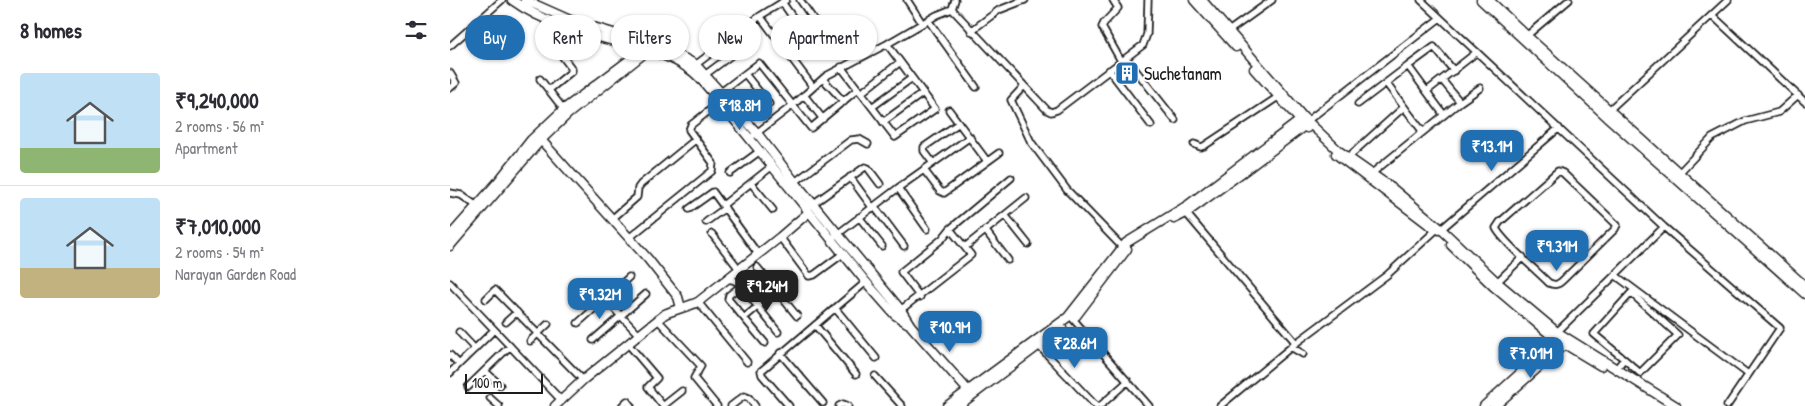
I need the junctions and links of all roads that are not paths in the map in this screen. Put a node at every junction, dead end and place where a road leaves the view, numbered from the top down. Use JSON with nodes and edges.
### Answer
{"nodes":[{"id":1,"x":502,"y":0,"type":"edge"},
{"id":2,"x":512,"y":0,"type":"edge"},
{"id":3,"x":525,"y":0,"type":"edge"},
{"id":4,"x":800,"y":0,"type":"edge"},
{"id":5,"x":907,"y":0,"type":"edge"},
{"id":6,"x":955,"y":0,"type":"edge"},
{"id":7,"x":1024,"y":0,"type":"edge"},
{"id":8,"x":1113,"y":0,"type":"edge"},
{"id":9,"x":1148,"y":0,"type":"edge"},
{"id":10,"x":1194,"y":0,"type":"edge"},
{"id":11,"x":1202,"y":0,"type":"edge"},
{"id":12,"x":1272,"y":0,"type":"edge"},
{"id":13,"x":1421,"y":0,"type":"edge"},
{"id":14,"x":1481,"y":0,"type":"edge"},
{"id":15,"x":1489,"y":0,"type":"edge"},
{"id":16,"x":1569,"y":0,"type":"edge"},
{"id":17,"x":1728,"y":0,"type":"edge"},
{"id":18,"x":784,"y":1,"type":"edge"},
{"id":19,"x":952,"y":9,"type":"junction"},
{"id":20,"x":761,"y":15,"type":"edge"},
{"id":21,"x":1713,"y":16,"type":"junction"},
{"id":22,"x":761,"y":17,"type":"edge"},
{"id":23,"x":1440,"y":18,"type":"junction"},
{"id":24,"x":925,"y":21,"type":"junction"},
{"id":25,"x":971,"y":31,"type":"junction"},
{"id":26,"x":1227,"y":33,"type":"junction"},
{"id":27,"x":611,"y":34,"type":"edge"},
{"id":28,"x":1525,"y":37,"type":"junction"},
{"id":29,"x":611,"y":38,"type":"edge"},
{"id":30,"x":887,"y":44,"type":"junction"},
{"id":31,"x":450,"y":46,"type":"edge"},
{"id":32,"x":1477,"y":52,"type":"junction"},
{"id":33,"x":1124,"y":59,"type":"junction"},
{"id":34,"x":565,"y":60,"type":"edge"},
{"id":35,"x":630,"y":60,"type":"edge"},
{"id":36,"x":683,"y":60,"type":"edge"},
{"id":37,"x":701,"y":60,"type":"edge"},
{"id":38,"x":725,"y":60,"type":"edge"},
{"id":39,"x":900,"y":62,"type":"junction"},
{"id":40,"x":1408,"y":66,"type":"junction"},
{"id":41,"x":692,"y":67,"type":"junction"},
{"id":42,"x":841,"y":67,"type":"junction"},
{"id":43,"x":1109,"y":70,"type":"junction"},
{"id":44,"x":1454,"y":71,"type":"junction"},
{"id":45,"x":450,"y":73,"type":"edge"},
{"id":46,"x":706,"y":74,"type":"junction"},
{"id":47,"x":745,"y":74,"type":"junction"},
{"id":48,"x":912,"y":78,"type":"junction"},
{"id":49,"x":823,"y":79,"type":"junction"},
{"id":50,"x":540,"y":80,"type":"dead end"},
{"id":51,"x":1442,"y":80,"type":"junction"},
{"id":52,"x":1386,"y":83,"type":"junction"},
{"id":53,"x":1024,"y":86,"type":"junction"},
{"id":54,"x":813,"y":87,"type":"junction"},
{"id":55,"x":976,"y":87,"type":"dead end"},
{"id":56,"x":450,"y":88,"type":"edge"},
{"id":57,"x":1480,"y":88,"type":"dead end"},
{"id":58,"x":549,"y":90,"type":"junction"},
{"id":59,"x":860,"y":91,"type":"junction"},
{"id":60,"x":1427,"y":91,"type":"junction"},
{"id":61,"x":721,"y":92,"type":"junction"},
{"id":62,"x":923,"y":93,"type":"junction"},
{"id":63,"x":1798,"y":95,"type":"junction"},
{"id":64,"x":804,"y":96,"type":"junction"},
{"id":65,"x":1278,"y":97,"type":"junction"},
{"id":66,"x":720,"y":102,"type":"junction"},
{"id":67,"x":844,"y":102,"type":"junction"},
{"id":68,"x":1460,"y":102,"type":"junction"},
{"id":69,"x":1805,"y":102,"type":"edge"},
{"id":70,"x":768,"y":104,"type":"dead end"},
{"id":71,"x":1358,"y":104,"type":"dead end"},
{"id":72,"x":793,"y":105,"type":"junction"},
{"id":73,"x":872,"y":107,"type":"junction"},
{"id":74,"x":1404,"y":107,"type":"junction"},
{"id":75,"x":949,"y":110,"type":"dead end"},
{"id":76,"x":566,"y":111,"type":"junction"},
{"id":77,"x":1607,"y":112,"type":"junction"},
{"id":78,"x":1444,"y":115,"type":"junction"},
{"id":79,"x":823,"y":119,"type":"junction"},
{"id":80,"x":1174,"y":120,"type":"dead end"},
{"id":81,"x":1306,"y":121,"type":"junction"},
{"id":82,"x":883,"y":122,"type":"junction"},
{"id":83,"x":959,"y":123,"type":"junction"},
{"id":84,"x":1151,"y":125,"type":"dead end"},
{"id":85,"x":1559,"y":128,"type":"junction"},
{"id":86,"x":1423,"y":132,"type":"junction"},
{"id":87,"x":757,"y":133,"type":"junction"},
{"id":88,"x":970,"y":137,"type":"junction"},
{"id":89,"x":750,"y":139,"type":"junction"},
{"id":90,"x":541,"y":140,"type":"junction"},
{"id":91,"x":695,"y":140,"type":"junction"},
{"id":92,"x":868,"y":144,"type":"dead end"},
{"id":93,"x":1194,"y":144,"type":"dead end"},
{"id":94,"x":760,"y":151,"type":"junction"},
{"id":95,"x":998,"y":153,"type":"dead end"},
{"id":96,"x":1346,"y":159,"type":"junction"},
{"id":97,"x":988,"y":161,"type":"junction"},
{"id":98,"x":933,"y":163,"type":"junction"},
{"id":99,"x":771,"y":167,"type":"junction"},
{"id":100,"x":924,"y":170,"type":"junction"},
{"id":101,"x":730,"y":173,"type":"dead end"},
{"id":102,"x":1679,"y":173,"type":"junction"},
{"id":103,"x":1371,"y":174,"type":"junction"},
{"id":104,"x":850,"y":177,"type":"junction"},
{"id":105,"x":1011,"y":178,"type":"dead end"},
{"id":106,"x":795,"y":182,"type":"junction"},
{"id":107,"x":751,"y":183,"type":"junction"},
{"id":108,"x":880,"y":184,"type":"dead end"},
{"id":109,"x":898,"y":188,"type":"junction"},
{"id":110,"x":450,"y":193,"type":"edge"},
{"id":111,"x":1026,"y":198,"type":"dead end"},
{"id":112,"x":477,"y":206,"type":"junction"},
{"id":113,"x":873,"y":206,"type":"junction"},
{"id":114,"x":724,"y":207,"type":"junction"},
{"id":115,"x":809,"y":208,"type":"junction"},
{"id":116,"x":689,"y":209,"type":"dead end"},
{"id":117,"x":773,"y":210,"type":"dead end"},
{"id":118,"x":1186,"y":213,"type":"junction"},
{"id":119,"x":1005,"y":215,"type":"junction"},
{"id":120,"x":860,"y":217,"type":"junction"},
{"id":121,"x":612,"y":219,"type":"junction"},
{"id":122,"x":706,"y":222,"type":"dead end"},
{"id":123,"x":1664,"y":227,"type":"junction"},
{"id":124,"x":927,"y":229,"type":"dead end"},
{"id":125,"x":950,"y":229,"type":"junction"},
{"id":126,"x":986,"y":230,"type":"junction"},
{"id":127,"x":1439,"y":230,"type":"junction"},
{"id":128,"x":838,"y":233,"type":"junction"},
{"id":129,"x":712,"y":234,"type":"dead end"},
{"id":130,"x":450,"y":236,"type":"edge"},
{"id":131,"x":780,"y":237,"type":"junction"},
{"id":132,"x":629,"y":238,"type":"junction"},
{"id":133,"x":832,"y":239,"type":"junction"},
{"id":134,"x":1028,"y":244,"type":"dead end"},
{"id":135,"x":450,"y":246,"type":"edge"},
{"id":136,"x":882,"y":246,"type":"dead end"},
{"id":137,"x":904,"y":246,"type":"dead end"},
{"id":138,"x":965,"y":247,"type":"junction"},
{"id":139,"x":1124,"y":248,"type":"junction"},
{"id":140,"x":844,"y":253,"type":"junction"},
{"id":141,"x":758,"y":254,"type":"junction"},
{"id":142,"x":1523,"y":257,"type":"junction"},
{"id":143,"x":1008,"y":260,"type":"dead end"},
{"id":144,"x":757,"y":267,"type":"dead end"},
{"id":145,"x":739,"y":269,"type":"junction"},
{"id":146,"x":1615,"y":275,"type":"junction"},
{"id":147,"x":629,"y":277,"type":"dead end"},
{"id":148,"x":726,"y":279,"type":"junction"},
{"id":149,"x":866,"y":282,"type":"junction"},
{"id":150,"x":450,"y":283,"type":"edge"},
{"id":151,"x":1495,"y":284,"type":"junction"},
{"id":152,"x":741,"y":286,"type":"junction"},
{"id":153,"x":1805,"y":286,"type":"edge"},
{"id":154,"x":776,"y":291,"type":"junction"},
{"id":155,"x":646,"y":294,"type":"dead end"},
{"id":156,"x":1805,"y":294,"type":"edge"},
{"id":157,"x":920,"y":297,"type":"junction"},
{"id":158,"x":486,"y":299,"type":"dead end"},
{"id":159,"x":606,"y":299,"type":"junction"},
{"id":160,"x":698,"y":302,"type":"junction"},
{"id":161,"x":757,"y":307,"type":"junction"},
{"id":162,"x":681,"y":308,"type":"junction"},
{"id":163,"x":835,"y":308,"type":"junction"},
{"id":164,"x":517,"y":312,"type":"junction"},
{"id":165,"x":898,"y":313,"type":"junction"},
{"id":166,"x":621,"y":316,"type":"junction"},
{"id":167,"x":797,"y":316,"type":"dead end"},
{"id":168,"x":744,"y":318,"type":"junction"},
{"id":169,"x":1073,"y":319,"type":"junction"},
{"id":170,"x":658,"y":320,"type":"junction"},
{"id":171,"x":506,"y":322,"type":"dead end"},
{"id":172,"x":578,"y":323,"type":"dead end"},
{"id":173,"x":548,"y":324,"type":"dead end"},
{"id":174,"x":815,"y":325,"type":"junction"},
{"id":175,"x":494,"y":330,"type":"junction"},
{"id":176,"x":459,"y":332,"type":"dead end"},
{"id":177,"x":778,"y":332,"type":"dead end"},
{"id":178,"x":538,"y":334,"type":"junction"},
{"id":179,"x":639,"y":335,"type":"junction"},
{"id":180,"x":1561,"y":338,"type":"junction"},
{"id":181,"x":593,"y":340,"type":"dead end"},
{"id":182,"x":530,"y":341,"type":"dead end"},
{"id":183,"x":765,"y":343,"type":"dead end"},
{"id":184,"x":628,"y":344,"type":"junction"},
{"id":185,"x":1294,"y":345,"type":"junction"},
{"id":186,"x":510,"y":346,"type":"junction"},
{"id":187,"x":1040,"y":346,"type":"junction"},
{"id":188,"x":475,"y":349,"type":"junction"},
{"id":189,"x":780,"y":353,"type":"junction"},
{"id":190,"x":1303,"y":354,"type":"dead end"},
{"id":191,"x":450,"y":355,"type":"edge"},
{"id":192,"x":876,"y":358,"type":"dead end"},
{"id":193,"x":1624,"y":359,"type":"junction"},
{"id":194,"x":747,"y":362,"type":"dead end"},
{"id":195,"x":459,"y":364,"type":"junction"},
{"id":196,"x":1616,"y":369,"type":"junction"},
{"id":197,"x":484,"y":371,"type":"junction"},
{"id":198,"x":450,"y":373,"type":"edge"},
{"id":199,"x":856,"y":374,"type":"dead end"},
{"id":200,"x":1748,"y":374,"type":"junction"},
{"id":201,"x":875,"y":376,"type":"dead end"},
{"id":202,"x":582,"y":380,"type":"junction"},
{"id":203,"x":1128,"y":381,"type":"junction"},
{"id":204,"x":500,"y":385,"type":"dead end"},
{"id":205,"x":468,"y":387,"type":"dead end"},
{"id":206,"x":682,"y":391,"type":"dead end"},
{"id":207,"x":969,"y":393,"type":"junction"},
{"id":208,"x":490,"y":398,"type":"dead end"},
{"id":209,"x":558,"y":403,"type":"edge"},
{"id":210,"x":823,"y":403,"type":"dead end"},
{"id":211,"x":499,"y":406,"type":"edge"},
{"id":212,"x":622,"y":406,"type":"edge"},
{"id":213,"x":631,"y":406,"type":"edge"},
{"id":214,"x":717,"y":406,"type":"edge"},
{"id":215,"x":731,"y":406,"type":"edge"},
{"id":216,"x":755,"y":406,"type":"edge"},
{"id":217,"x":789,"y":406,"type":"edge"},
{"id":218,"x":839,"y":406,"type":"edge"},
{"id":219,"x":848,"y":406,"type":"edge"},
{"id":220,"x":902,"y":406,"type":"edge"},
{"id":221,"x":947,"y":406,"type":"edge"},
{"id":222,"x":958,"y":406,"type":"edge"},
{"id":223,"x":1096,"y":406,"type":"edge"},
{"id":224,"x":1100,"y":406,"type":"edge"},
{"id":225,"x":1149,"y":406,"type":"edge"},
{"id":226,"x":1220,"y":406,"type":"edge"},
{"id":227,"x":1484,"y":406,"type":"edge"},
{"id":228,"x":1495,"y":406,"type":"edge"},
{"id":229,"x":1667,"y":406,"type":"edge"},
{"id":230,"x":1676,"y":406,"type":"edge"},
{"id":231,"x":1728,"y":406,"type":"edge"}],
"edges":[{"from":1,"to":31,"type":"street"},
{"from":2,"to":29,"type":"street"},
{"from":3,"to":27,"type":"street"},
{"from":4,"to":18,"type":"street"},
{"from":5,"to":24,"type":"street"},
{"from":6,"to":19,"type":"street"},
{"from":7,"to":25,"type":"street"},
{"from":8,"to":33,"type":"street"},
{"from":9,"to":33,"type":"street"},
{"from":10,"to":26,"type":"street"},
{"from":11,"to":26,"type":"street"},
{"from":12,"to":26,"type":"street"},
{"from":13,"to":23,"type":"street"},
{"from":14,"to":28,"type":"street"},
{"from":15,"to":28,"type":"street"},
{"from":16,"to":28,"type":"street"},
{"from":17,"to":21,"type":"street"},
{"from":18,"to":20,"type":"street"},
{"from":19,"to":24,"type":"street"},
{"from":19,"to":25,"type":"street"},
{"from":21,"to":63,"type":"street"},
{"from":21,"to":77,"type":"street"},
{"from":22,"to":54,"type":"street"},
{"from":23,"to":32,"type":"street"},
{"from":23,"to":81,"type":"street"},
{"from":24,"to":30,"type":"street"},
{"from":24,"to":55,"type":"street"},
{"from":25,"to":53,"type":"street"},
{"from":26,"to":65,"type":"street"},
{"from":26,"to":81,"type":"street"},
{"from":28,"to":77,"type":"street"},
{"from":30,"to":39,"type":"street"},
{"from":30,"to":42,"type":"street"},
{"from":32,"to":44,"type":"street"},
{"from":32,"to":85,"type":"street"},
{"from":33,"to":43,"type":"street"},
{"from":33,"to":80,"type":"street"},
{"from":34,"to":58,"type":"street"},
{"from":35,"to":76,"type":"street"},
{"from":36,"to":41,"type":"street"},
{"from":37,"to":41,"type":"street"},
{"from":38,"to":46,"type":"street"},
{"from":39,"to":48,"type":"street"},
{"from":39,"to":59,"type":"street"},
{"from":40,"to":44,"type":"street"},
{"from":40,"to":52,"type":"street"},
{"from":40,"to":60,"type":"street"},
{"from":41,"to":46,"type":"street"},
{"from":41,"to":66,"type":"street"},
{"from":42,"to":49,"type":"street"},
{"from":42,"to":59,"type":"street"},
{"from":43,"to":53,"type":"street"},
{"from":43,"to":84,"type":"street"},
{"from":44,"to":51,"type":"street"},
{"from":45,"to":56,"type":"street"},
{"from":46,"to":61,"type":"street"},
{"from":47,"to":61,"type":"street"},
{"from":47,"to":70,"type":"street"},
{"from":47,"to":72,"type":"street"},
{"from":48,"to":62,"type":"street"},
{"from":48,"to":73,"type":"street"},
{"from":49,"to":54,"type":"street"},
{"from":49,"to":67,"type":"street"},
{"from":50,"to":58,"type":"street"},
{"from":51,"to":60,"type":"street"},
{"from":51,"to":68,"type":"street"},
{"from":52,"to":71,"type":"street"},
{"from":52,"to":74,"type":"street"},
{"from":53,"to":139,"type":"street"},
{"from":54,"to":64,"type":"street"},
{"from":57,"to":68,"type":"street"},
{"from":58,"to":76,"type":"street"},
{"from":59,"to":67,"type":"street"},
{"from":59,"to":73,"type":"street"},
{"from":60,"to":78,"type":"street"},
{"from":61,"to":87,"type":"street"},
{"from":62,"to":82,"type":"street"},
{"from":62,"to":82,"type":"street"},
{"from":63,"to":69,"type":"street"},
{"from":63,"to":102,"type":"street"},
{"from":64,"to":72,"type":"street"},
{"from":64,"to":79,"type":"street"},
{"from":65,"to":81,"type":"street"},
{"from":65,"to":93,"type":"street"},
{"from":66,"to":89,"type":"street"},
{"from":66,"to":91,"type":"street"},
{"from":67,"to":79,"type":"street"},
{"from":68,"to":78,"type":"street"},
{"from":72,"to":79,"type":"street"},
{"from":72,"to":87,"type":"street"},
{"from":73,"to":82,"type":"street"},
{"from":74,"to":86,"type":"street"},
{"from":74,"to":96,"type":"street"},
{"from":75,"to":83,"type":"street"},
{"from":76,"to":90,"type":"street"},
{"from":76,"to":112,"type":"street"},
{"from":77,"to":102,"type":"street"},
{"from":77,"to":156,"type":"street"},
{"from":78,"to":86,"type":"street"},
{"from":81,"to":96,"type":"street"},
{"from":81,"to":118,"type":"street"},
{"from":81,"to":139,"type":"street"},
{"from":83,"to":88,"type":"street"},
{"from":83,"to":98,"type":"street"},
{"from":85,"to":123,"type":"street"},
{"from":85,"to":127,"type":"street"},
{"from":86,"to":103,"type":"street"},
{"from":87,"to":89,"type":"street"},
{"from":87,"to":106,"type":"street"},
{"from":88,"to":97,"type":"street"},
{"from":88,"to":98,"type":"street"},
{"from":89,"to":94,"type":"street"},
{"from":90,"to":121,"type":"street"},
{"from":90,"to":135,"type":"street"},
{"from":91,"to":121,"type":"street"},
{"from":91,"to":132,"type":"street"},
{"from":92,"to":106,"type":"street"},
{"from":94,"to":99,"type":"street"},
{"from":94,"to":101,"type":"street"},
{"from":95,"to":97,"type":"street"},
{"from":96,"to":103,"type":"street"},
{"from":96,"to":127,"type":"street"},
{"from":97,"to":100,"type":"street"},
{"from":98,"to":100,"type":"street"},
{"from":99,"to":107,"type":"street"},
{"from":99,"to":115,"type":"street"},
{"from":100,"to":109,"type":"street"},
{"from":102,"to":153,"type":"street"},
{"from":103,"to":127,"type":"street"},
{"from":104,"to":108,"type":"street"},
{"from":104,"to":113,"type":"street"},
{"from":104,"to":115,"type":"street"},
{"from":105,"to":125,"type":"street"},
{"from":106,"to":115,"type":"street"},
{"from":107,"to":114,"type":"street"},
{"from":107,"to":117,"type":"street"},
{"from":109,"to":113,"type":"street"},
{"from":109,"to":124,"type":"street"},
{"from":110,"to":112,"type":"street"},
{"from":111,"to":119,"type":"street"},
{"from":112,"to":130,"type":"street"},
{"from":113,"to":120,"type":"street"},
{"from":113,"to":137,"type":"street"},
{"from":114,"to":116,"type":"street"},
{"from":114,"to":122,"type":"street"},
{"from":114,"to":141,"type":"street"},
{"from":115,"to":128,"type":"street"},
{"from":115,"to":131,"type":"street"},
{"from":115,"to":133,"type":"street"},
{"from":118,"to":139,"type":"street"},
{"from":118,"to":185,"type":"street"},
{"from":119,"to":126,"type":"street"},
{"from":119,"to":134,"type":"street"},
{"from":120,"to":128,"type":"street"},
{"from":120,"to":136,"type":"street"},
{"from":121,"to":132,"type":"street"},
{"from":123,"to":146,"type":"street"},
{"from":123,"to":200,"type":"street"},
{"from":125,"to":138,"type":"street"},
{"from":125,"to":157,"type":"street"},
{"from":126,"to":138,"type":"street"},
{"from":126,"to":143,"type":"street"},
{"from":127,"to":151,"type":"street"},
{"from":127,"to":185,"type":"street"},
{"from":128,"to":133,"type":"street"},
{"from":128,"to":165,"type":"street"},
{"from":129,"to":145,"type":"street"},
{"from":131,"to":140,"type":"street"},
{"from":131,"to":141,"type":"street"},
{"from":132,"to":162,"type":"street"},
{"from":133,"to":140,"type":"street"},
{"from":138,"to":157,"type":"street"},
{"from":139,"to":169,"type":"street"},
{"from":139,"to":207,"type":"street"},
{"from":140,"to":149,"type":"street"},
{"from":141,"to":145,"type":"street"},
{"from":142,"to":142,"type":"street"},
{"from":142,"to":151,"type":"street"},
{"from":144,"to":154,"type":"street"},
{"from":145,"to":148,"type":"street"},
{"from":146,"to":180,"type":"street"},
{"from":146,"to":200,"type":"street"},
{"from":147,"to":159,"type":"street"},
{"from":148,"to":152,"type":"street"},
{"from":148,"to":160,"type":"street"},
{"from":149,"to":163,"type":"street"},
{"from":149,"to":165,"type":"street"},
{"from":150,"to":175,"type":"street"},
{"from":151,"to":180,"type":"street"},
{"from":152,"to":161,"type":"street"},
{"from":152,"to":168,"type":"street"},
{"from":154,"to":161,"type":"street"},
{"from":154,"to":167,"type":"street"},
{"from":155,"to":166,"type":"street"},
{"from":157,"to":165,"type":"street"},
{"from":158,"to":164,"type":"street"},
{"from":159,"to":166,"type":"street"},
{"from":159,"to":172,"type":"street"},
{"from":160,"to":162,"type":"street"},
{"from":160,"to":194,"type":"street"},
{"from":161,"to":168,"type":"street"},
{"from":161,"to":177,"type":"street"},
{"from":162,"to":170,"type":"street"},
{"from":163,"to":174,"type":"street"},
{"from":163,"to":192,"type":"street"},
{"from":164,"to":171,"type":"street"},
{"from":164,"to":178,"type":"street"},
{"from":165,"to":207,"type":"street"},
{"from":166,"to":179,"type":"street"},
{"from":166,"to":181,"type":"street"},
{"from":168,"to":183,"type":"street"},
{"from":169,"to":187,"type":"street"},
{"from":169,"to":203,"type":"street"},
{"from":170,"to":179,"type":"street"},
{"from":170,"to":214,"type":"street"},
{"from":173,"to":178,"type":"street"},
{"from":174,"to":189,"type":"street"},
{"from":174,"to":199,"type":"street"},
{"from":175,"to":186,"type":"street"},
{"from":175,"to":188,"type":"street"},
{"from":176,"to":188,"type":"street"},
{"from":178,"to":182,"type":"street"},
{"from":178,"to":202,"type":"street"},
{"from":179,"to":184,"type":"street"},
{"from":180,"to":196,"type":"street"},
{"from":180,"to":227,"type":"street"},
{"from":180,"to":228,"type":"street"},
{"from":180,"to":229,"type":"street"},
{"from":184,"to":202,"type":"street"},
{"from":184,"to":206,"type":"street"},
{"from":185,"to":190,"type":"street"},
{"from":185,"to":226,"type":"street"},
{"from":186,"to":197,"type":"street"},
{"from":186,"to":209,"type":"street"},
{"from":187,"to":207,"type":"street"},
{"from":187,"to":223,"type":"street"},
{"from":188,"to":195,"type":"street"},
{"from":189,"to":210,"type":"street"},
{"from":189,"to":217,"type":"street"},
{"from":191,"to":195,"type":"street"},
{"from":193,"to":193,"type":"street"},
{"from":193,"to":196,"type":"street"},
{"from":195,"to":198,"type":"street"},
{"from":196,"to":230,"type":"street"},
{"from":197,"to":204,"type":"street"},
{"from":197,"to":205,"type":"street"},
{"from":200,"to":231,"type":"street"},
{"from":201,"to":220,"type":"street"},
{"from":202,"to":209,"type":"street"},
{"from":203,"to":224,"type":"street"},
{"from":203,"to":225,"type":"street"},
{"from":207,"to":221,"type":"street"},
{"from":207,"to":222,"type":"street"},
{"from":208,"to":211,"type":"street"},
{"from":212,"to":213,"type":"street"},
{"from":215,"to":216,"type":"street"},
{"from":218,"to":219,"type":"street"}]}
